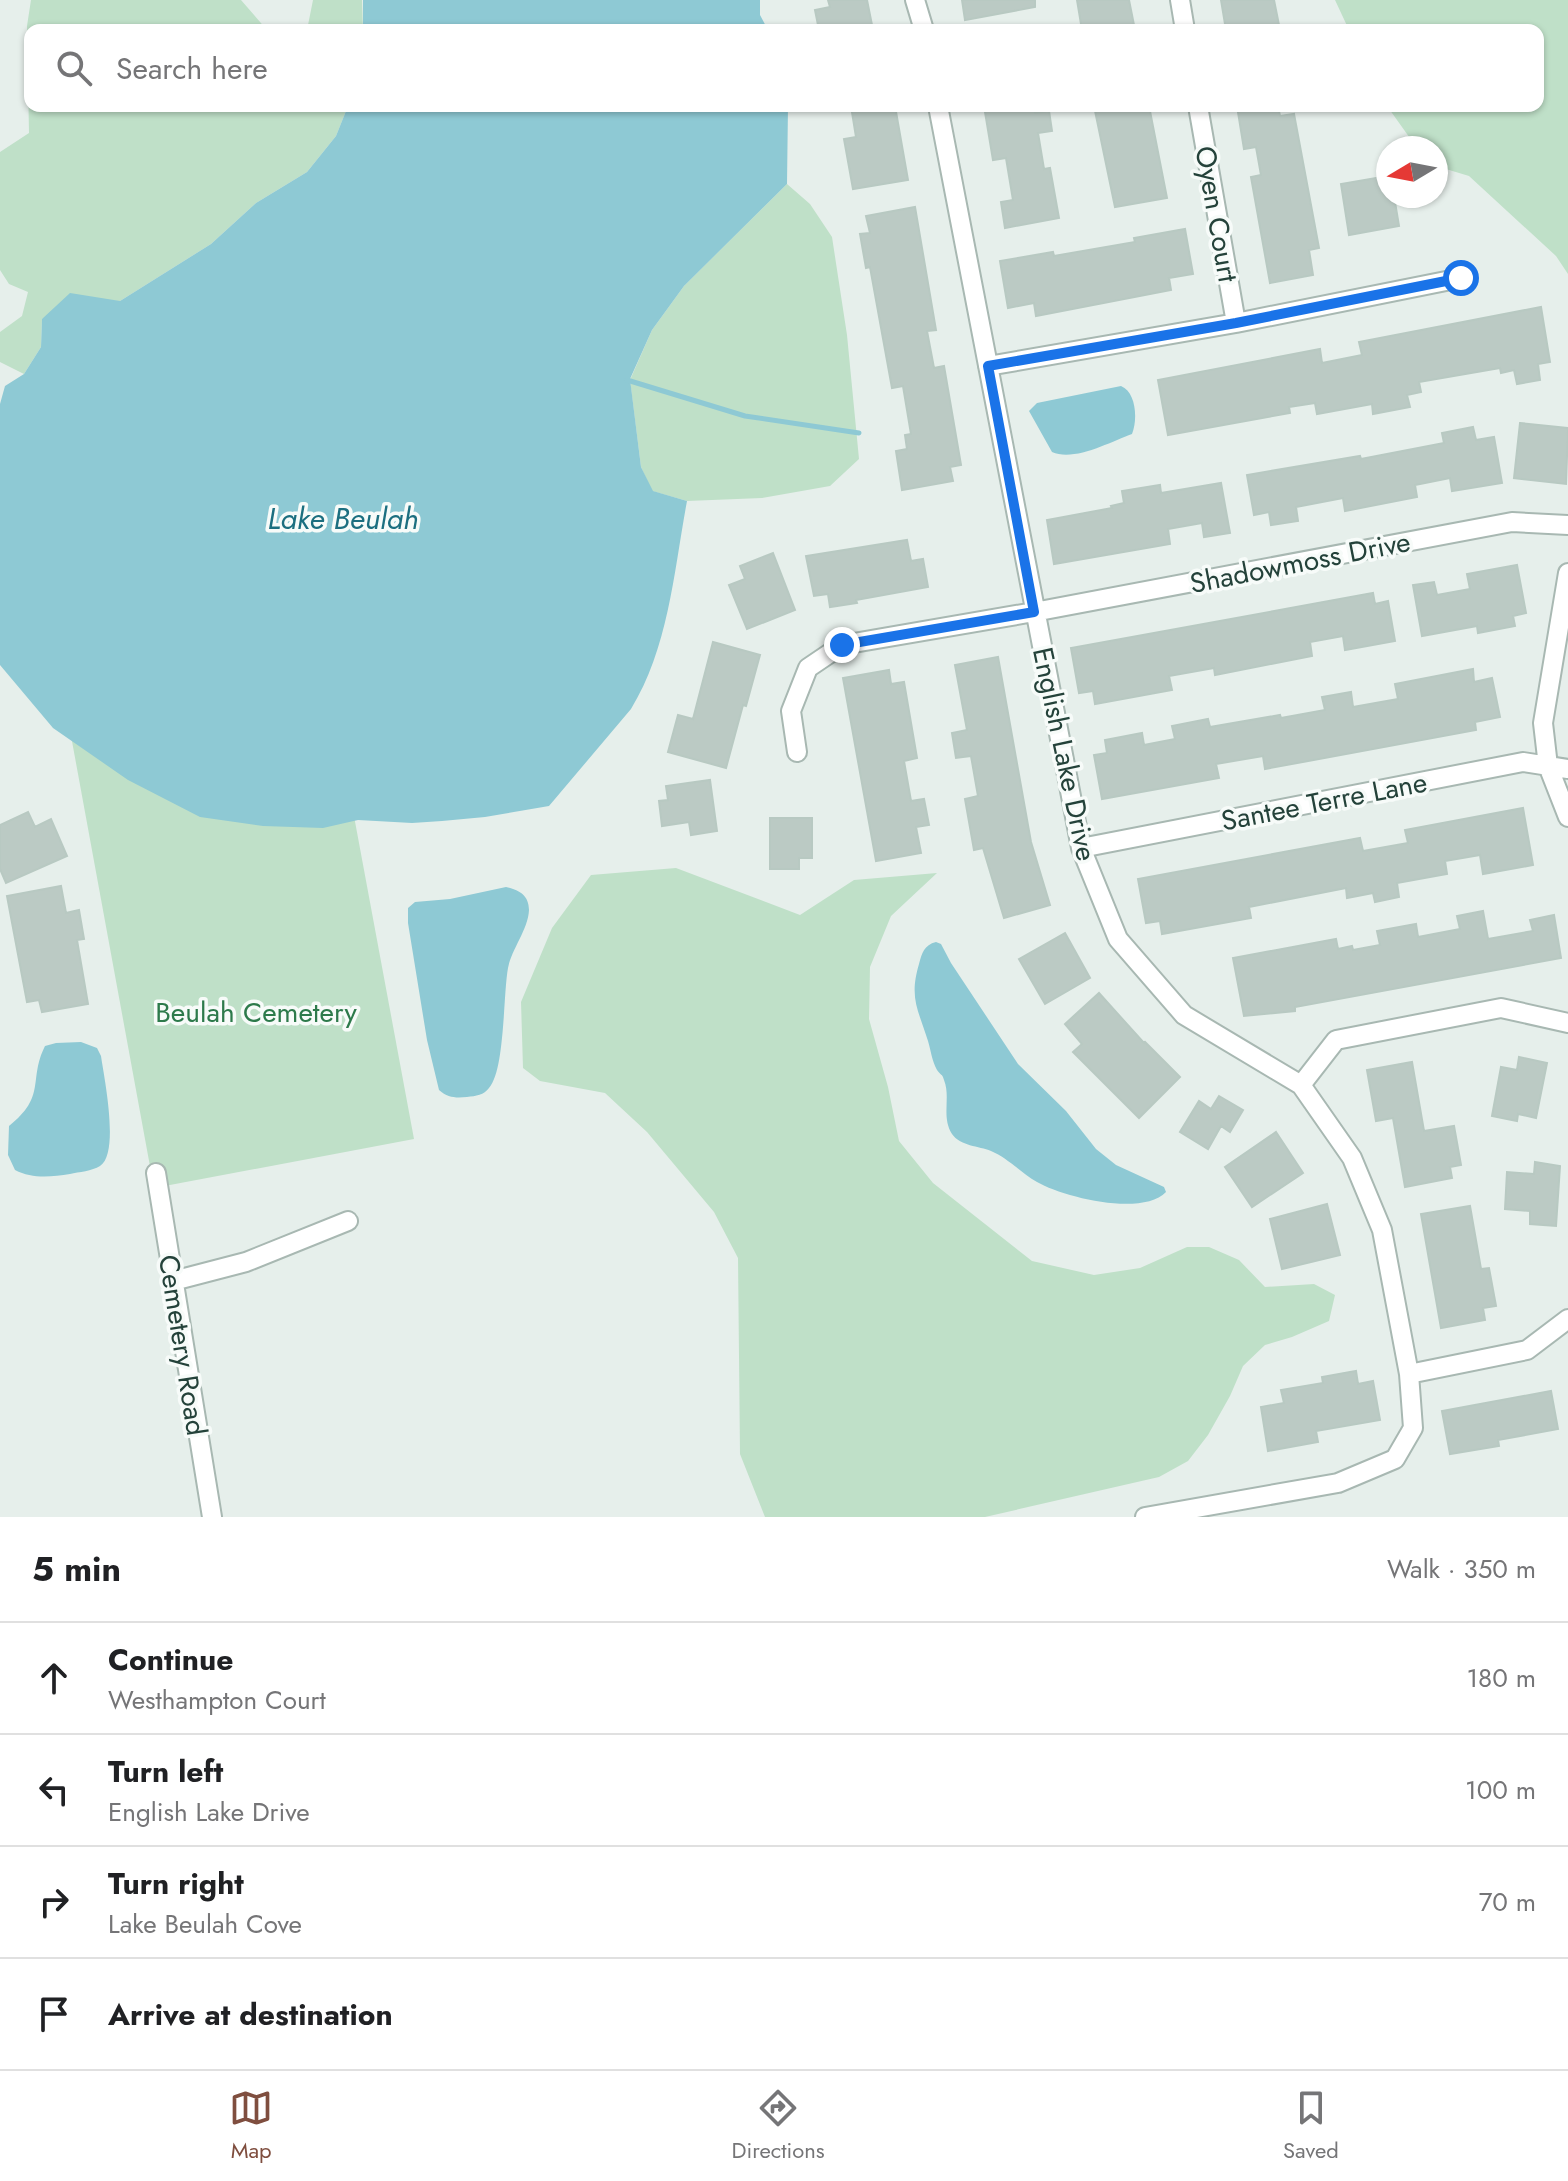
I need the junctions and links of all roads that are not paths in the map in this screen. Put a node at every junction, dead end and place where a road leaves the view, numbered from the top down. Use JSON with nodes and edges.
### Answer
{"nodes":[{"id":1,"x":915,"y":0,"type":"edge"},
{"id":2,"x":1180,"y":0,"type":"edge"},
{"id":3,"x":922,"y":24,"type":"edge"},
{"id":4,"x":1184,"y":24,"type":"edge"},
{"id":5,"x":939,"y":112,"type":"edge"},
{"id":6,"x":1199,"y":112,"type":"edge"},
{"id":7,"x":1461,"y":278,"type":"dead end"},
{"id":8,"x":1236,"y":323,"type":"junction"},
{"id":9,"x":988,"y":366,"type":"junction"},
{"id":10,"x":1568,"y":525,"type":"edge"},
{"id":11,"x":1568,"y":573,"type":"edge"},
{"id":12,"x":1034,"y":612,"type":"junction"},
{"id":13,"x":797,"y":752,"type":"dead end"},
{"id":14,"x":1548,"y":766,"type":"junction"},
{"id":15,"x":1568,"y":769,"type":"edge"},
{"id":16,"x":1568,"y":817,"type":"edge"},
{"id":17,"x":1081,"y":848,"type":"junction"},
{"id":18,"x":1568,"y":1023,"type":"edge"},
{"id":19,"x":1301,"y":1085,"type":"junction"},
{"id":20,"x":156,"y":1173,"type":"dead end"},
{"id":21,"x":348,"y":1221,"type":"dead end"},
{"id":22,"x":173,"y":1281,"type":"junction"},
{"id":23,"x":1568,"y":1319,"type":"edge"},
{"id":24,"x":1409,"y":1374,"type":"junction"},
{"id":25,"x":212,"y":1517,"type":"edge"},
{"id":26,"x":1145,"y":1517,"type":"edge"}],
"edges":[{"from":1,"to":3,"type":"street"},
{"from":2,"to":4,"type":"street"},
{"from":5,"to":9,"type":"street","name":"English Lake Drive"},
{"from":6,"to":8,"type":"street","name":"Oyen Court"},
{"from":7,"to":8,"type":"street"},
{"from":8,"to":9,"type":"street"},
{"from":9,"to":12,"type":"street","name":"English Lake Drive"},
{"from":10,"to":12,"type":"street","name":"Shadowmoss Drive"},
{"from":11,"to":14,"type":"street"},
{"from":12,"to":13,"type":"street","name":"Shadowmoss Drive"},
{"from":12,"to":17,"type":"street","name":"English Lake Drive"},
{"from":14,"to":15,"type":"street","name":"Santee Terre Lane"},
{"from":14,"to":16,"type":"street"},
{"from":14,"to":17,"type":"street","name":"Santee Terre Lane"},
{"from":17,"to":19,"type":"street","name":"English Lake Drive"},
{"from":18,"to":19,"type":"street"},
{"from":19,"to":24,"type":"street","name":"English Lake Drive"},
{"from":20,"to":22,"type":"street","name":"Cemetery Road"},
{"from":21,"to":22,"type":"street"},
{"from":22,"to":25,"type":"street","name":"Cemetery Road"},
{"from":23,"to":24,"type":"street"},
{"from":24,"to":26,"type":"street","name":"English Lake Drive"}]}
